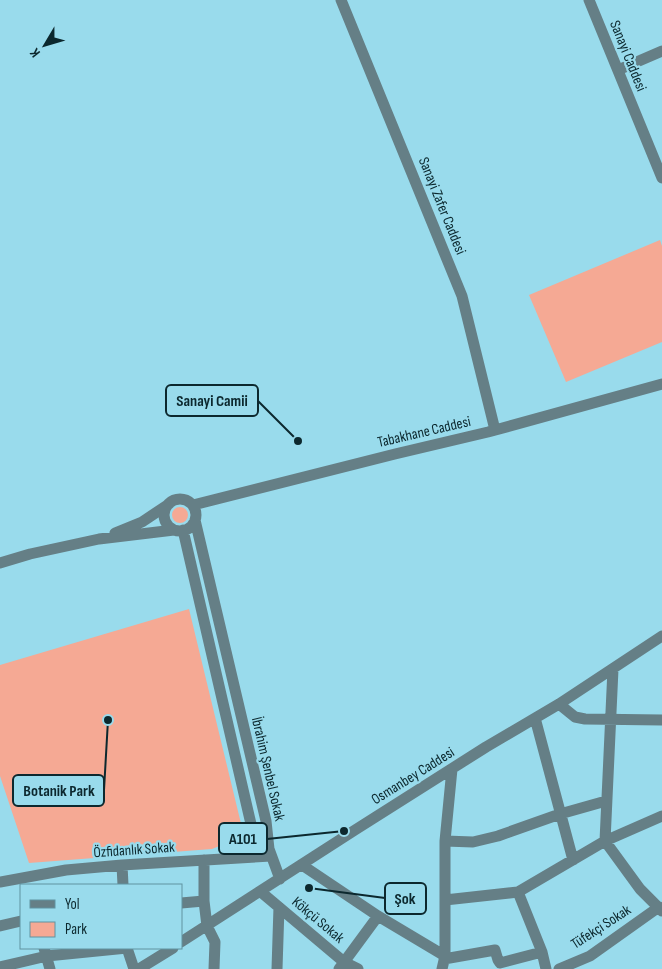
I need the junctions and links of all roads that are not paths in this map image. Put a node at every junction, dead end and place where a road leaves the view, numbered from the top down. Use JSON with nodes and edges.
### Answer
{"nodes":[{"id":1,"x":341,"y":0,"type":"edge"},
{"id":2,"x":589,"y":0,"type":"edge"},
{"id":3,"x":662,"y":50,"type":"edge"},
{"id":4,"x":618,"y":70,"type":"junction"},
{"id":5,"x":662,"y":178,"type":"edge"},
{"id":6,"x":662,"y":384,"type":"edge"},
{"id":7,"x":496,"y":430,"type":"junction"},
{"id":8,"x":170,"y":503,"type":"junction"},
{"id":9,"x":193,"y":505,"type":"junction"},
{"id":10,"x":195,"y":520,"type":"junction"},
{"id":11,"x":178,"y":530,"type":"junction"},
{"id":12,"x":99,"y":539,"type":"junction"},
{"id":13,"x":0,"y":563,"type":"edge"},
{"id":14,"x":662,"y":636,"type":"edge"},
{"id":15,"x":613,"y":669,"type":"junction"},
{"id":16,"x":236,"y":695,"type":"junction"},
{"id":17,"x":222,"y":697,"type":"junction"},
{"id":18,"x":559,"y":704,"type":"junction"},
{"id":19,"x":535,"y":718,"type":"junction"},
{"id":20,"x":610,"y":719,"type":"junction"},
{"id":21,"x":662,"y":720,"type":"edge"},
{"id":22,"x":452,"y":769,"type":"junction"},
{"id":23,"x":606,"y":801,"type":"junction"},
{"id":24,"x":560,"y":814,"type":"junction"},
{"id":25,"x":662,"y":816,"type":"edge"},
{"id":26,"x":605,"y":841,"type":"junction"},
{"id":27,"x":445,"y":842,"type":"junction"},
{"id":28,"x":270,"y":852,"type":"junction"},
{"id":29,"x":204,"y":860,"type":"junction"},
{"id":30,"x":573,"y":860,"type":"junction"},
{"id":31,"x":122,"y":865,"type":"junction"},
{"id":32,"x":302,"y":865,"type":"junction"},
{"id":33,"x":280,"y":879,"type":"junction"},
{"id":34,"x":31,"y":881,"type":"edge"},
{"id":35,"x":0,"y":882,"type":"edge"},
{"id":36,"x":123,"y":884,"type":"edge"},
{"id":37,"x":261,"y":892,"type":"junction"},
{"id":38,"x":518,"y":892,"type":"junction"},
{"id":39,"x":445,"y":900,"type":"junction"},
{"id":40,"x":204,"y":901,"type":"junction"},
{"id":41,"x":182,"y":903,"type":"edge"},
{"id":42,"x":280,"y":907,"type":"junction"},
{"id":43,"x":660,"y":909,"type":"edge"},
{"id":44,"x":378,"y":916,"type":"junction"},
{"id":45,"x":20,"y":922,"type":"edge"},
{"id":46,"x":0,"y":926,"type":"edge"},
{"id":47,"x":207,"y":926,"type":"junction"},
{"id":48,"x":182,"y":941,"type":"edge"},
{"id":49,"x":107,"y":949,"type":"edge"},
{"id":50,"x":127,"y":949,"type":"edge"},
{"id":51,"x":171,"y":949,"type":"edge"},
{"id":52,"x":46,"y":952,"type":"edge"},
{"id":53,"x":542,"y":952,"type":"junction"},
{"id":54,"x":444,"y":961,"type":"edge"},
{"id":55,"x":342,"y":965,"type":"edge"},
{"id":56,"x":0,"y":967,"type":"edge"},
{"id":57,"x":50,"y":969,"type":"edge"},
{"id":58,"x":134,"y":969,"type":"edge"},
{"id":59,"x":140,"y":969,"type":"edge"},
{"id":60,"x":214,"y":969,"type":"edge"},
{"id":61,"x":277,"y":969,"type":"edge"},
{"id":62,"x":358,"y":969,"type":"edge"},
{"id":63,"x":546,"y":969,"type":"edge"},
{"id":64,"x":559,"y":969,"type":"edge"}],
"edges":[{"from":1,"to":7,"type":"street","name":"Sanayi Zafer Caddesi"},
{"from":2,"to":4,"type":"street","name":"Sanayi Caddesi"},
{"from":3,"to":4,"type":"street"},
{"from":4,"to":5,"type":"street","name":"Sanayi Caddesi"},
{"from":6,"to":7,"type":"street","name":"Tabakhane Caddesi"},
{"from":7,"to":9,"type":"street","name":"Tabakhane Caddesi"},
{"from":8,"to":9,"type":"street"},
{"from":8,"to":11,"type":"street"},
{"from":8,"to":12,"type":"street"},
{"from":9,"to":10,"type":"street"},
{"from":10,"to":11,"type":"street"},
{"from":10,"to":16,"type":"street","name":"İbrahim Şenbel Sokak"},
{"from":11,"to":12,"type":"street"},
{"from":11,"to":17,"type":"street","name":"İbrahim Şenbel Sokak"},
{"from":12,"to":13,"type":"street"},
{"from":14,"to":15,"type":"street","name":"Osmanbey Caddesi"},
{"from":15,"to":18,"type":"street","name":"Osmanbey Caddesi"},
{"from":15,"to":20,"type":"street"},
{"from":16,"to":17,"type":"street"},
{"from":16,"to":28,"type":"street","name":"İbrahim Şenbel Sokak"},
{"from":17,"to":28,"type":"street","name":"İbrahim Şenbel Sokak"},
{"from":18,"to":19,"type":"street","name":"Osmanbey Caddesi"},
{"from":18,"to":20,"type":"street"},
{"from":19,"to":22,"type":"street","name":"Osmanbey Caddesi"},
{"from":19,"to":24,"type":"street"},
{"from":20,"to":21,"type":"street"},
{"from":20,"to":23,"type":"street"},
{"from":22,"to":27,"type":"street"},
{"from":22,"to":32,"type":"street","name":"Osmanbey Caddesi"},
{"from":23,"to":24,"type":"street"},
{"from":23,"to":26,"type":"street"},
{"from":24,"to":27,"type":"street"},
{"from":24,"to":30,"type":"street"},
{"from":25,"to":26,"type":"street"},
{"from":26,"to":30,"type":"street"},
{"from":26,"to":43,"type":"street"},
{"from":27,"to":39,"type":"street"},
{"from":28,"to":29,"type":"street","name":"Özfidanlık Sokak"},
{"from":28,"to":33,"type":"street"},
{"from":29,"to":31,"type":"street","name":"Özfidanlık Sokak"},
{"from":29,"to":40,"type":"street"},
{"from":30,"to":38,"type":"street"},
{"from":31,"to":34,"type":"street","name":"Özfidanlık Sokak"},
{"from":31,"to":36,"type":"street"},
{"from":32,"to":33,"type":"street","name":"Osmanbey Caddesi"},
{"from":32,"to":44,"type":"street"},
{"from":33,"to":37,"type":"street","name":"Osmanbey Caddesi"},
{"from":34,"to":35,"type":"street","name":"Özfidanlık Sokak"},
{"from":37,"to":42,"type":"street","name":"Kökçü Sokak"},
{"from":37,"to":47,"type":"street","name":"Osmanbey Caddesi"},
{"from":38,"to":39,"type":"street"},
{"from":38,"to":53,"type":"street"},
{"from":39,"to":54,"type":"street"},
{"from":40,"to":41,"type":"street"},
{"from":40,"to":47,"type":"street"},
{"from":42,"to":55,"type":"street","name":"Kökçü Sokak"},
{"from":42,"to":61,"type":"street"},
{"from":43,"to":64,"type":"street","name":"Tüfekçi Sokak"},
{"from":44,"to":54,"type":"street"},
{"from":44,"to":55,"type":"street"},
{"from":45,"to":46,"type":"street"},
{"from":47,"to":48,"type":"street","name":"Osmanbey Caddesi"},
{"from":47,"to":60,"type":"street"},
{"from":49,"to":52,"type":"street"},
{"from":50,"to":58,"type":"street"},
{"from":51,"to":59,"type":"street"},
{"from":52,"to":56,"type":"street"},
{"from":52,"to":57,"type":"street"},
{"from":53,"to":54,"type":"street"},
{"from":53,"to":63,"type":"street"},
{"from":55,"to":62,"type":"street","name":"Kökçü Sokak"}]}
